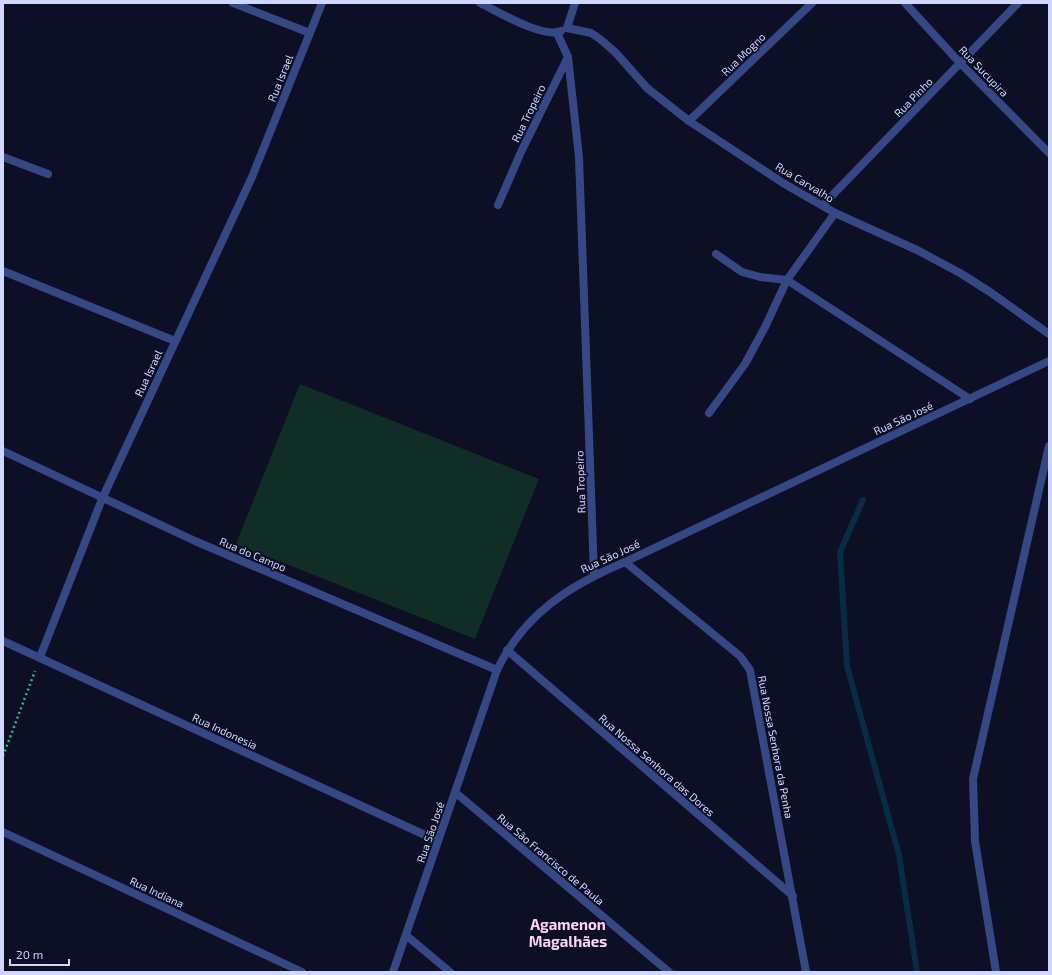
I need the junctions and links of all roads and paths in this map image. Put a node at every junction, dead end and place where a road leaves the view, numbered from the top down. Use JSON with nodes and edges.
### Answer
{"nodes":[{"id":1,"x":233,"y":3,"type":"edge"},
{"id":2,"x":322,"y":3,"type":"edge"},
{"id":3,"x":480,"y":3,"type":"edge"},
{"id":4,"x":575,"y":3,"type":"edge"},
{"id":5,"x":812,"y":3,"type":"edge"},
{"id":6,"x":905,"y":3,"type":"edge"},
{"id":7,"x":1018,"y":3,"type":"edge"},
{"id":8,"x":566,"y":28,"type":"junction"},
{"id":9,"x":557,"y":32,"type":"junction"},
{"id":10,"x":310,"y":33,"type":"junction"},
{"id":11,"x":568,"y":57,"type":"junction"},
{"id":12,"x":960,"y":64,"type":"junction"},
{"id":13,"x":689,"y":121,"type":"junction"},
{"id":14,"x":1049,"y":153,"type":"edge"},
{"id":15,"x":3,"y":157,"type":"edge"},
{"id":16,"x":48,"y":174,"type":"dead end"},
{"id":17,"x":498,"y":205,"type":"dead end"},
{"id":18,"x":822,"y":205,"type":"junction"},
{"id":19,"x":835,"y":213,"type":"junction"},
{"id":20,"x":716,"y":254,"type":"dead end"},
{"id":21,"x":3,"y":271,"type":"edge"},
{"id":22,"x":787,"y":280,"type":"junction"},
{"id":23,"x":1049,"y":334,"type":"edge"},
{"id":24,"x":175,"y":341,"type":"junction"},
{"id":25,"x":1049,"y":361,"type":"edge"},
{"id":26,"x":970,"y":399,"type":"junction"},
{"id":27,"x":709,"y":413,"type":"dead end"},
{"id":28,"x":1049,"y":446,"type":"edge"},
{"id":29,"x":3,"y":450,"type":"edge"},
{"id":30,"x":102,"y":498,"type":"junction"},
{"id":31,"x":625,"y":562,"type":"junction"},
{"id":32,"x":594,"y":575,"type":"junction"},
{"id":33,"x":3,"y":641,"type":"edge"},
{"id":34,"x":507,"y":650,"type":"junction"},
{"id":35,"x":40,"y":657,"type":"junction"},
{"id":36,"x":497,"y":670,"type":"junction"},
{"id":37,"x":3,"y":756,"type":"edge"},
{"id":38,"x":456,"y":793,"type":"junction"},
{"id":39,"x":3,"y":832,"type":"edge"},
{"id":40,"x":438,"y":841,"type":"junction"},
{"id":41,"x":793,"y":896,"type":"junction"},
{"id":42,"x":407,"y":936,"type":"junction"},
{"id":43,"x":302,"y":972,"type":"edge"},
{"id":44,"x":393,"y":972,"type":"edge"},
{"id":45,"x":450,"y":972,"type":"edge"},
{"id":46,"x":669,"y":972,"type":"edge"},
{"id":47,"x":806,"y":972,"type":"edge"},
{"id":48,"x":996,"y":972,"type":"edge"}],
"edges":[{"from":1,"to":10,"type":"street"},
{"from":2,"to":10,"type":"street","name":"Rua Israel"},
{"from":3,"to":9,"type":"street"},
{"from":4,"to":8,"type":"street"},
{"from":5,"to":13,"type":"street","name":"Rua Mogno"},
{"from":6,"to":12,"type":"street","name":"Rua Sucupira"},
{"from":7,"to":12,"type":"street","name":"Rua Pinho"},
{"from":8,"to":9,"type":"street"},
{"from":8,"to":13,"type":"street","name":"Rua Carvalho"},
{"from":9,"to":11,"type":"street"},
{"from":10,"to":24,"type":"street","name":"Rua Israel"},
{"from":11,"to":17,"type":"street","name":"Rua Tropeiro"},
{"from":11,"to":32,"type":"street","name":"Rua Tropeiro"},
{"from":12,"to":14,"type":"street","name":"Rua Sucupira"},
{"from":12,"to":18,"type":"street","name":"Rua Pinho"},
{"from":13,"to":18,"type":"street","name":"Rua Carvalho"},
{"from":15,"to":16,"type":"street"},
{"from":18,"to":19,"type":"street","name":"Rua Carvalho"},
{"from":19,"to":22,"type":"street"},
{"from":19,"to":23,"type":"street","name":"Rua Carvalho"},
{"from":20,"to":22,"type":"street"},
{"from":21,"to":24,"type":"street"},
{"from":22,"to":26,"type":"street"},
{"from":22,"to":27,"type":"street"},
{"from":24,"to":30,"type":"street","name":"Rua Israel"},
{"from":25,"to":26,"type":"street","name":"Rua São José"},
{"from":26,"to":31,"type":"street","name":"Rua São José"},
{"from":28,"to":48,"type":"street"},
{"from":29,"to":30,"type":"street","name":"Rua do Campo"},
{"from":30,"to":35,"type":"street","name":"Rua Israel"},
{"from":30,"to":36,"type":"street","name":"Rua do Campo"},
{"from":31,"to":32,"type":"street","name":"Rua São José"},
{"from":31,"to":41,"type":"street","name":"Rua Nossa Senhora da Penha"},
{"from":32,"to":34,"type":"street","name":"Rua São José"},
{"from":33,"to":35,"type":"street","name":"Rua Indonesia"},
{"from":34,"to":36,"type":"street","name":"Rua São José"},
{"from":34,"to":41,"type":"street","name":"Rua Nossa Senhora das Dores"},
{"from":35,"to":37,"type":"path"},
{"from":35,"to":40,"type":"street","name":"Rua Indonesia"},
{"from":36,"to":38,"type":"street","name":"Rua São José"},
{"from":38,"to":40,"type":"street","name":"Rua São José"},
{"from":38,"to":46,"type":"street","name":"Rua São Francisco de Paula"},
{"from":39,"to":43,"type":"street","name":"Rua Indiana"},
{"from":40,"to":42,"type":"street","name":"Rua São José"},
{"from":41,"to":47,"type":"street"},
{"from":42,"to":44,"type":"street","name":"Rua São José"},
{"from":42,"to":45,"type":"street"}]}
